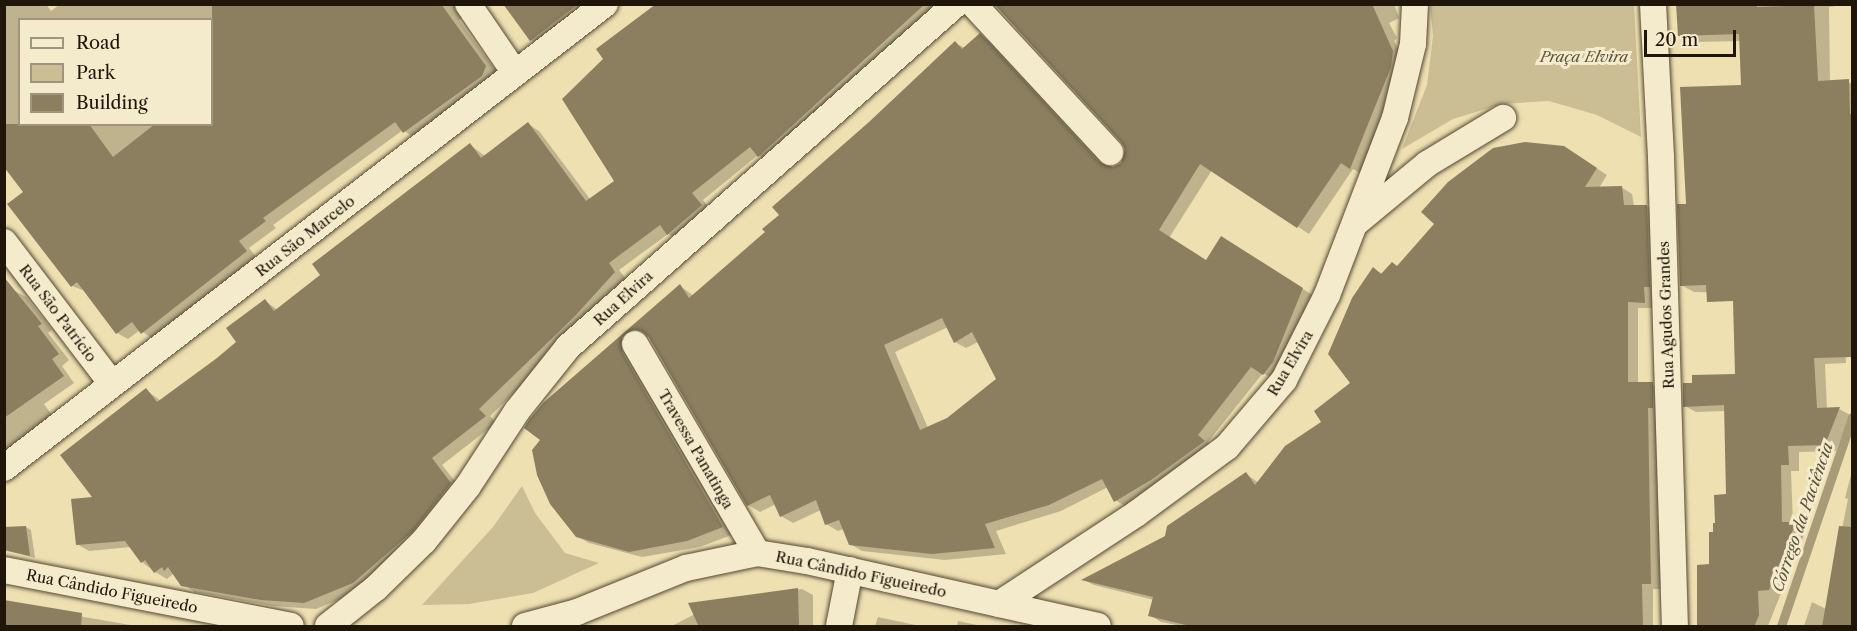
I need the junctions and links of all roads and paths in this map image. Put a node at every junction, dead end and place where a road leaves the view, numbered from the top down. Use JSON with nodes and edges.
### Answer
{"nodes":[{"id":1,"x":468,"y":4,"type":"edge"},
{"id":2,"x":605,"y":4,"type":"edge"},
{"id":3,"x":956,"y":4,"type":"edge"},
{"id":4,"x":973,"y":4,"type":"edge"},
{"id":5,"x":1415,"y":4,"type":"edge"},
{"id":6,"x":1653,"y":4,"type":"edge"},
{"id":7,"x":515,"y":73,"type":"junction"},
{"id":8,"x":1503,"y":118,"type":"dead end"},
{"id":9,"x":1110,"y":152,"type":"dead end"},
{"id":10,"x":1356,"y":223,"type":"junction"},
{"id":11,"x":4,"y":242,"type":"edge"},
{"id":12,"x":635,"y":344,"type":"dead end"},
{"id":13,"x":112,"y":384,"type":"junction"},
{"id":14,"x":4,"y":468,"type":"edge"},
{"id":15,"x":757,"y":553,"type":"junction"},
{"id":16,"x":4,"y":570,"type":"edge"},
{"id":17,"x":850,"y":570,"type":"junction"},
{"id":18,"x":999,"y":604,"type":"junction"},
{"id":19,"x":291,"y":627,"type":"edge"},
{"id":20,"x":328,"y":627,"type":"edge"},
{"id":21,"x":525,"y":627,"type":"edge"},
{"id":22,"x":839,"y":627,"type":"edge"},
{"id":23,"x":1098,"y":627,"type":"edge"},
{"id":24,"x":1675,"y":627,"type":"edge"}],
"edges":[{"from":1,"to":7,"type":"street"},
{"from":2,"to":7,"type":"street","name":"Rua São Marcelo"},
{"from":3,"to":20,"type":"street","name":"Rua Elvira"},
{"from":4,"to":9,"type":"street"},
{"from":5,"to":10,"type":"street","name":"Rua Elvira"},
{"from":6,"to":24,"type":"street","name":"Rua Agudos Grandes"},
{"from":7,"to":13,"type":"street","name":"Rua São Marcelo"},
{"from":8,"to":10,"type":"street"},
{"from":10,"to":18,"type":"street","name":"Rua Elvira"},
{"from":11,"to":13,"type":"street","name":"Rua São Patrício"},
{"from":12,"to":15,"type":"street","name":"Travessa Panatinga"},
{"from":13,"to":14,"type":"street","name":"Rua São Marcelo"},
{"from":15,"to":17,"type":"street","name":"Rua Cândido Figueiredo"},
{"from":15,"to":21,"type":"street","name":"Rua Cândido Figueiredo"},
{"from":16,"to":19,"type":"street","name":"Rua Cândido Figueiredo"},
{"from":17,"to":18,"type":"street","name":"Rua Cândido Figueiredo"},
{"from":17,"to":22,"type":"street"},
{"from":18,"to":23,"type":"street","name":"Rua Cândido Figueiredo"}]}
